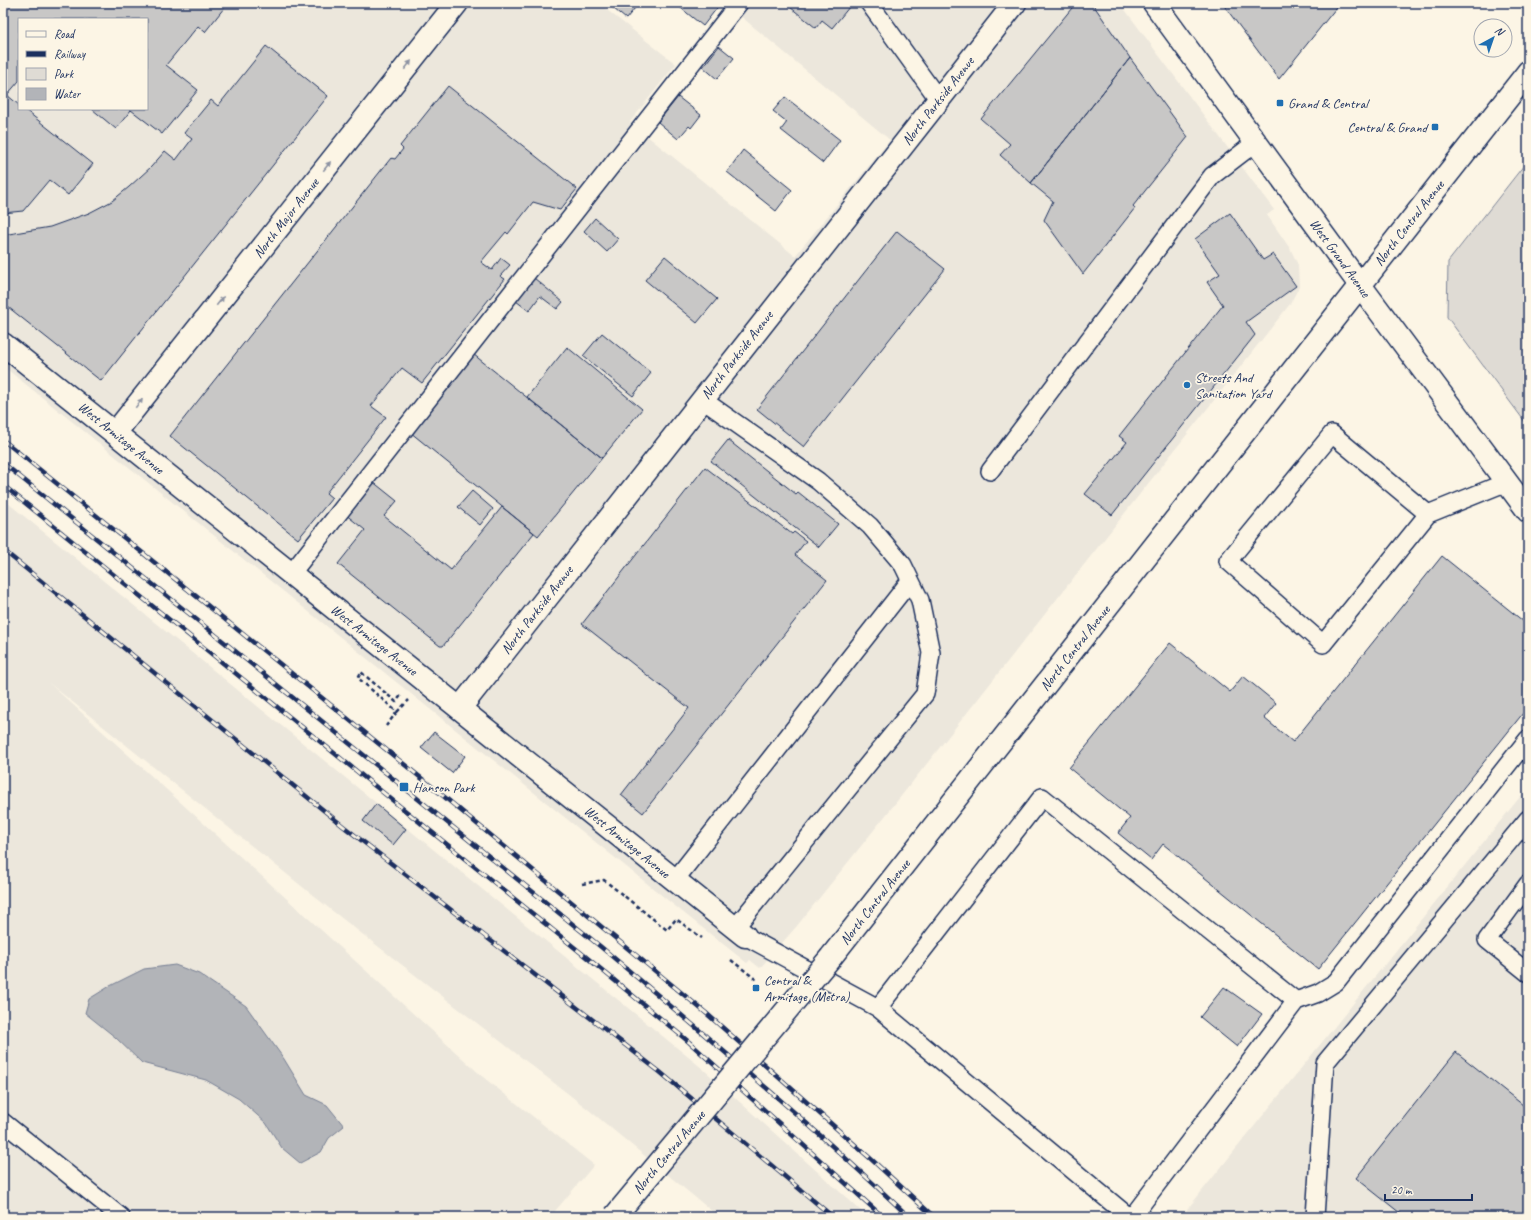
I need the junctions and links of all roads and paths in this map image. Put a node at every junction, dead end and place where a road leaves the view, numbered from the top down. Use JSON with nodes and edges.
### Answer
{"nodes":[{"id":1,"x":457,"y":3,"type":"edge"},
{"id":2,"x":739,"y":3,"type":"edge"},
{"id":3,"x":869,"y":3,"type":"edge"},
{"id":4,"x":1015,"y":3,"type":"edge"},
{"id":5,"x":1154,"y":3,"type":"edge"},
{"id":6,"x":1528,"y":72,"type":"edge"},
{"id":7,"x":939,"y":100,"type":"junction"},
{"id":8,"x":1255,"y":143,"type":"junction"},
{"id":9,"x":1360,"y":285,"type":"junction"},
{"id":10,"x":3,"y":344,"type":"edge"},
{"id":11,"x":703,"y":400,"type":"junction"},
{"id":12,"x":115,"y":433,"type":"junction"},
{"id":13,"x":990,"y":471,"type":"dead end"},
{"id":14,"x":1507,"y":482,"type":"junction"},
{"id":15,"x":1528,"y":511,"type":"edge"},
{"id":16,"x":1428,"y":514,"type":"junction"},
{"id":17,"x":291,"y":574,"type":"junction"},
{"id":18,"x":910,"y":581,"type":"junction"},
{"id":19,"x":402,"y":694,"type":"dead end"},
{"id":20,"x":409,"y":700,"type":"dead end"},
{"id":21,"x":460,"y":708,"type":"junction"},
{"id":22,"x":397,"y":712,"type":"junction"},
{"id":23,"x":386,"y":726,"type":"dead end"},
{"id":24,"x":1528,"y":739,"type":"edge"},
{"id":25,"x":1528,"y":818,"type":"edge"},
{"id":26,"x":675,"y":880,"type":"junction"},
{"id":27,"x":582,"y":884,"type":"dead end"},
{"id":28,"x":1528,"y":884,"type":"edge"},
{"id":29,"x":676,"y":918,"type":"dead end"},
{"id":30,"x":740,"y":932,"type":"junction"},
{"id":31,"x":743,"y":969,"type":"dead end"},
{"id":32,"x":1528,"y":973,"type":"edge"},
{"id":33,"x":758,"y":981,"type":"dead end"},
{"id":34,"x":1296,"y":1001,"type":"junction"},
{"id":35,"x":878,"y":1008,"type":"junction"},
{"id":36,"x":3,"y":1122,"type":"edge"},
{"id":37,"x":121,"y":1217,"type":"edge"},
{"id":38,"x":615,"y":1217,"type":"edge"},
{"id":39,"x":1129,"y":1217,"type":"edge"},
{"id":40,"x":1132,"y":1217,"type":"edge"},
{"id":41,"x":1315,"y":1217,"type":"edge"}],
"edges":[{"from":12,"to":1,"type":"street","name":"North Major Avenue","one_way":true},
{"from":2,"to":17,"type":"lane"},
{"from":3,"to":7,"type":"lane"},
{"from":4,"to":7,"type":"street","name":"North Parkside Avenue"},
{"from":5,"to":8,"type":"street","name":"West Grand Avenue"},
{"from":6,"to":9,"type":"street","name":"North Central Avenue"},
{"from":7,"to":11,"type":"street","name":"North Parkside Avenue"},
{"from":8,"to":9,"type":"street","name":"West Grand Avenue"},
{"from":8,"to":13,"type":"lane"},
{"from":9,"to":14,"type":"street","name":"West Grand Avenue"},
{"from":9,"to":38,"type":"street","name":"North Central Avenue","bridge":true},
{"from":10,"to":12,"type":"street","name":"West Armitage Avenue"},
{"from":11,"to":18,"type":"lane"},
{"from":11,"to":21,"type":"street","name":"North Parkside Avenue"},
{"from":12,"to":17,"type":"street","name":"West Armitage Avenue"},
{"from":14,"to":15,"type":"street","name":"West Grand Avenue"},
{"from":14,"to":16,"type":"lane"},
{"from":16,"to":16,"type":"lane"},
{"from":17,"to":21,"type":"street","name":"West Armitage Avenue"},
{"from":18,"to":26,"type":"lane"},
{"from":18,"to":30,"type":"lane"},
{"from":19,"to":22,"type":"path"},
{"from":20,"to":22,"type":"path"},
{"from":21,"to":26,"type":"street","name":"West Armitage Avenue"},
{"from":22,"to":23,"type":"path"},
{"from":24,"to":34,"type":"lane"},
{"from":25,"to":41,"type":"lane"},
{"from":26,"to":30,"type":"street","name":"West Armitage Avenue"},
{"from":27,"to":29,"type":"path"},
{"from":28,"to":32,"type":"lane"},
{"from":30,"to":35,"type":"lane"},
{"from":31,"to":33,"type":"path"},
{"from":34,"to":35,"type":"lane"},
{"from":34,"to":40,"type":"lane"},
{"from":35,"to":39,"type":"lane"},
{"from":36,"to":37,"type":"lane"}]}
